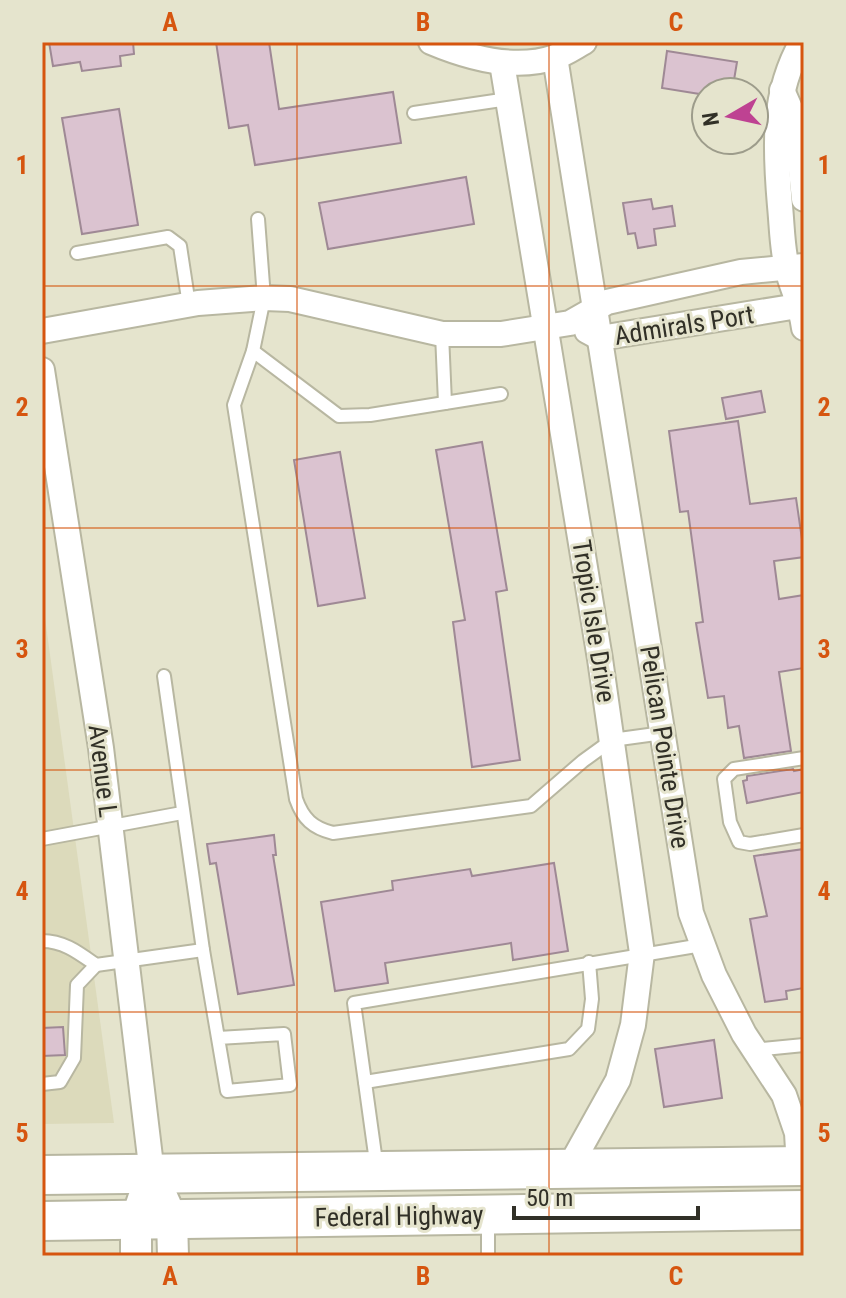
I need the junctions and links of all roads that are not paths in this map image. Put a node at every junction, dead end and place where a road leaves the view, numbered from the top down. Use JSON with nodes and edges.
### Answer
{"nodes":[{"id":1,"x":431,"y":42,"type":"edge"},
{"id":2,"x":584,"y":42,"type":"edge"},
{"id":3,"x":802,"y":42,"type":"edge"},
{"id":4,"x":555,"y":57,"type":"junction"},
{"id":5,"x":502,"y":63,"type":"junction"},
{"id":6,"x":782,"y":90,"type":"junction"},
{"id":7,"x":508,"y":99,"type":"junction"},
{"id":8,"x":414,"y":113,"type":"dead end"},
{"id":9,"x":804,"y":199,"type":"edge"},
{"id":10,"x":258,"y":219,"type":"dead end"},
{"id":11,"x":77,"y":253,"type":"dead end"},
{"id":12,"x":795,"y":267,"type":"edge"},
{"id":13,"x":264,"y":298,"type":"junction"},
{"id":14,"x":189,"y":305,"type":"junction"},
{"id":15,"x":595,"y":307,"type":"junction"},
{"id":16,"x":803,"y":308,"type":"edge"},
{"id":17,"x":570,"y":323,"type":"junction"},
{"id":18,"x":546,"y":327,"type":"junction"},
{"id":19,"x":42,"y":331,"type":"edge"},
{"id":20,"x":442,"y":334,"type":"junction"},
{"id":21,"x":600,"y":338,"type":"junction"},
{"id":22,"x":253,"y":351,"type":"junction"},
{"id":23,"x":42,"y":370,"type":"edge"},
{"id":24,"x":501,"y":394,"type":"dead end"},
{"id":25,"x":445,"y":403,"type":"junction"},
{"id":26,"x":51,"y":485,"type":"edge"},
{"id":27,"x":164,"y":676,"type":"dead end"},
{"id":28,"x":663,"y":733,"type":"junction"},
{"id":29,"x":612,"y":740,"type":"junction"},
{"id":30,"x":804,"y":758,"type":"edge"},
{"id":31,"x":182,"y":813,"type":"junction"},
{"id":32,"x":110,"y":825,"type":"junction"},
{"id":33,"x":804,"y":835,"type":"edge"},
{"id":34,"x":42,"y":839,"type":"edge"},
{"id":35,"x":42,"y":941,"type":"edge"},
{"id":36,"x":702,"y":945,"type":"junction"},
{"id":37,"x":203,"y":950,"type":"junction"},
{"id":38,"x":642,"y":953,"type":"junction"},
{"id":39,"x":126,"y":961,"type":"junction"},
{"id":40,"x":589,"y":962,"type":"junction"},
{"id":41,"x":96,"y":965,"type":"junction"},
{"id":42,"x":218,"y":1038,"type":"junction"},
{"id":43,"x":804,"y":1045,"type":"edge"},
{"id":44,"x":753,"y":1050,"type":"junction"},
{"id":45,"x":365,"y":1082,"type":"junction"},
{"id":46,"x":42,"y":1084,"type":"edge"},
{"id":47,"x":802,"y":1166,"type":"edge"},
{"id":48,"x":569,"y":1168,"type":"junction"},
{"id":49,"x":377,"y":1171,"type":"junction"},
{"id":50,"x":152,"y":1174,"type":"junction"},
{"id":51,"x":42,"y":1175,"type":"edge"},
{"id":52,"x":804,"y":1210,"type":"edge"},
{"id":53,"x":727,"y":1212,"type":"junction"},
{"id":54,"x":488,"y":1215,"type":"junction"},
{"id":55,"x":42,"y":1221,"type":"edge"},
{"id":56,"x":154,"y":1238,"type":"edge"},
{"id":57,"x":488,"y":1256,"type":"edge"}],
"edges":[{"from":1,"to":5,"type":"street"},
{"from":2,"to":4,"type":"street"},
{"from":3,"to":6,"type":"street"},
{"from":4,"to":5,"type":"street"},
{"from":4,"to":15,"type":"street"},
{"from":5,"to":7,"type":"street","name":"Tropic Isle Drive"},
{"from":6,"to":9,"type":"street"},
{"from":6,"to":12,"type":"street"},
{"from":7,"to":8,"type":"lane"},
{"from":7,"to":18,"type":"street","name":"Tropic Isle Drive"},
{"from":10,"to":13,"type":"lane"},
{"from":11,"to":14,"type":"lane"},
{"from":12,"to":15,"type":"street","name":"Admirals Port"},
{"from":12,"to":16,"type":"street"},
{"from":13,"to":14,"type":"street"},
{"from":13,"to":20,"type":"street"},
{"from":13,"to":22,"type":"lane"},
{"from":14,"to":19,"type":"street"},
{"from":15,"to":17,"type":"street","name":"Admirals Port"},
{"from":15,"to":21,"type":"street","name":"Pelican Pointe Drive"},
{"from":16,"to":21,"type":"street","name":"Admirals Port"},
{"from":17,"to":18,"type":"street"},
{"from":17,"to":21,"type":"street","name":"Admirals Port"},
{"from":18,"to":20,"type":"street"},
{"from":18,"to":29,"type":"street","name":"Tropic Isle Drive"},
{"from":20,"to":25,"type":"lane"},
{"from":21,"to":28,"type":"street","name":"Pelican Pointe Drive"},
{"from":22,"to":25,"type":"lane"},
{"from":22,"to":29,"type":"lane"},
{"from":23,"to":26,"type":"street","name":"Avenue L"},
{"from":24,"to":25,"type":"lane"},
{"from":26,"to":32,"type":"street","name":"Avenue L"},
{"from":27,"to":31,"type":"lane"},
{"from":28,"to":29,"type":"lane"},
{"from":28,"to":36,"type":"street","name":"Pelican Pointe Drive"},
{"from":29,"to":38,"type":"street","name":"Tropic Isle Drive"},
{"from":30,"to":33,"type":"lane"},
{"from":31,"to":32,"type":"lane"},
{"from":31,"to":37,"type":"lane"},
{"from":32,"to":34,"type":"lane"},
{"from":32,"to":39,"type":"street","name":"Avenue L"},
{"from":35,"to":41,"type":"lane"},
{"from":36,"to":38,"type":"lane"},
{"from":36,"to":44,"type":"street","name":"Pelican Pointe Drive"},
{"from":37,"to":39,"type":"lane"},
{"from":37,"to":42,"type":"lane"},
{"from":38,"to":40,"type":"lane"},
{"from":38,"to":48,"type":"street","name":"Tropic Isle Drive"},
{"from":39,"to":41,"type":"lane"},
{"from":39,"to":50,"type":"street","name":"Avenue L"},
{"from":40,"to":45,"type":"lane"},
{"from":40,"to":45,"type":"lane"},
{"from":41,"to":46,"type":"lane"},
{"from":42,"to":42,"type":"lane"},
{"from":43,"to":44,"type":"lane"},
{"from":44,"to":47,"type":"street","name":"Pelican Pointe Drive"},
{"from":45,"to":49,"type":"lane"},
{"from":47,"to":48,"type":"main road","name":"Federal Highway"},
{"from":47,"to":53,"type":"main road"},
{"from":48,"to":49,"type":"main road","name":"Federal Highway"},
{"from":49,"to":50,"type":"main road","name":"Federal Highway"},
{"from":50,"to":51,"type":"main road","name":"Federal Highway"},
{"from":50,"to":56,"type":"street"},
{"from":52,"to":53,"type":"main road","name":"Federal Highway"},
{"from":53,"to":54,"type":"main road","name":"Federal Highway"},
{"from":54,"to":56,"type":"main road","name":"Federal Highway"},
{"from":54,"to":57,"type":"lane"},
{"from":55,"to":56,"type":"main road","name":"Federal Highway"}]}
